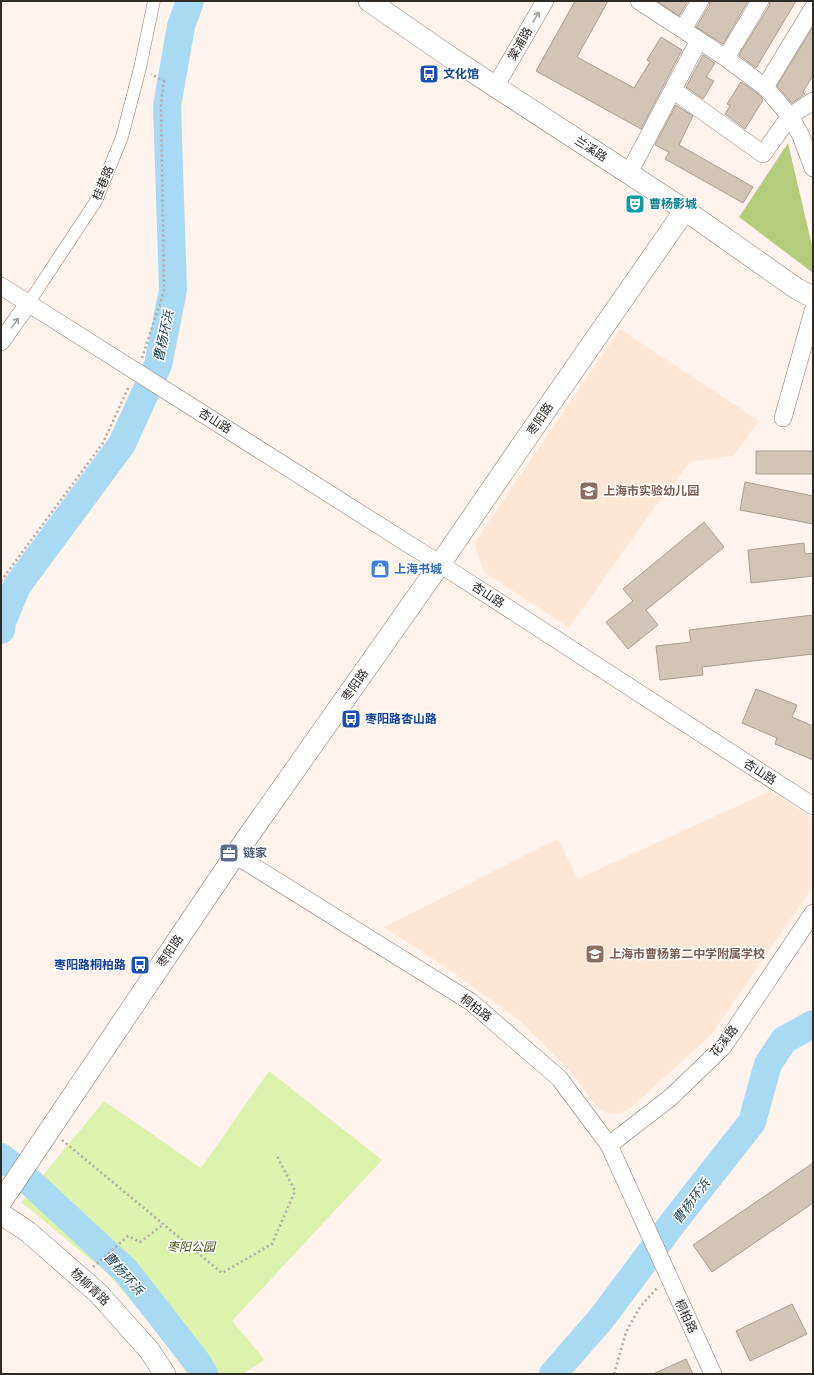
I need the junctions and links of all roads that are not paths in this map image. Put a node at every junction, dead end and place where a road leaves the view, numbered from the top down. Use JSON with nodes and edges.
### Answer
{"nodes":[{"id":1,"x":154,"y":1,"type":"edge"},
{"id":2,"x":369,"y":1,"type":"edge"},
{"id":3,"x":545,"y":1,"type":"edge"},
{"id":4,"x":700,"y":1,"type":"edge"},
{"id":5,"x":760,"y":1,"type":"edge"},
{"id":6,"x":642,"y":2,"type":"edge"},
{"id":7,"x":813,"y":8,"type":"edge"},
{"id":8,"x":683,"y":30,"type":"junction"},
{"id":9,"x":699,"y":40,"type":"junction"},
{"id":10,"x":726,"y":58,"type":"junction"},
{"id":11,"x":495,"y":87,"type":"junction"},
{"id":12,"x":765,"y":87,"type":"junction"},
{"id":13,"x":673,"y":90,"type":"junction"},
{"id":14,"x":813,"y":102,"type":"edge"},
{"id":15,"x":790,"y":116,"type":"junction"},
{"id":16,"x":812,"y":158,"type":"edge"},
{"id":17,"x":629,"y":173,"type":"junction"},
{"id":18,"x":685,"y":210,"type":"junction"},
{"id":19,"x":1,"y":286,"type":"edge"},
{"id":20,"x":813,"y":297,"type":"edge"},
{"id":21,"x":28,"y":304,"type":"junction"},
{"id":22,"x":813,"y":311,"type":"edge"},
{"id":23,"x":1,"y":342,"type":"edge"},
{"id":24,"x":783,"y":418,"type":"dead end"},
{"id":25,"x":440,"y":564,"type":"junction"},
{"id":26,"x":813,"y":806,"type":"edge"},
{"id":27,"x":235,"y":855,"type":"junction"},
{"id":28,"x":813,"y":914,"type":"edge"},
{"id":29,"x":609,"y":1145,"type":"junction"},
{"id":30,"x":1,"y":1202,"type":"edge"},
{"id":31,"x":1,"y":1214,"type":"edge"},
{"id":32,"x":165,"y":1374,"type":"edge"},
{"id":33,"x":713,"y":1374,"type":"edge"}],
"edges":[{"from":1,"to":21,"type":"street","name":"桂巷路"},
{"from":2,"to":11,"type":"street","name":"兰溪路"},
{"from":11,"to":3,"type":"street","name":"棠浦路","one_way":true},
{"from":4,"to":8,"type":"street"},
{"from":5,"to":10,"type":"street"},
{"from":6,"to":8,"type":"street"},
{"from":7,"to":12,"type":"street"},
{"from":8,"to":9,"type":"street"},
{"from":9,"to":10,"type":"street"},
{"from":9,"to":13,"type":"street"},
{"from":10,"to":12,"type":"street"},
{"from":11,"to":17,"type":"street","name":"兰溪路"},
{"from":12,"to":15,"type":"street"},
{"from":13,"to":15,"type":"street"},
{"from":13,"to":17,"type":"street"},
{"from":14,"to":15,"type":"street"},
{"from":15,"to":16,"type":"street"},
{"from":17,"to":18,"type":"street","name":"兰溪路"},
{"from":18,"to":20,"type":"street","name":"兰溪路"},
{"from":18,"to":25,"type":"street","name":"枣阳路"},
{"from":19,"to":21,"type":"street"},
{"from":23,"to":21,"type":"street","name":"桂巷路","one_way":true},
{"from":21,"to":25,"type":"street","name":"杏山路"},
{"from":22,"to":24,"type":"street"},
{"from":25,"to":26,"type":"street","name":"杏山路"},
{"from":25,"to":27,"type":"street","name":"枣阳路"},
{"from":27,"to":29,"type":"street","name":"桐柏路"},
{"from":27,"to":30,"type":"street","name":"枣阳路"},
{"from":28,"to":29,"type":"street","name":"花溪路"},
{"from":29,"to":33,"type":"street","name":"桐柏路"},
{"from":31,"to":32,"type":"street","name":"杨柳青路"}]}
